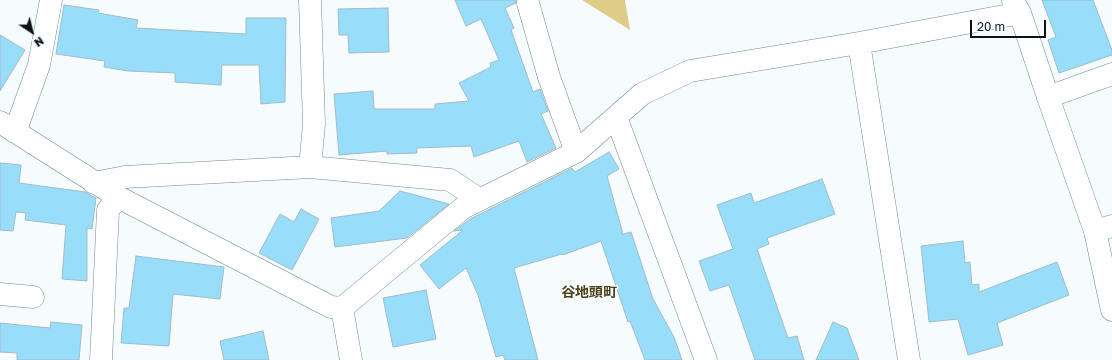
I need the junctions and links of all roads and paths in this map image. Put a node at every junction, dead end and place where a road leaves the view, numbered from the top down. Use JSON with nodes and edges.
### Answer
{"nodes":[{"id":1,"x":51,"y":0,"type":"edge"},
{"id":2,"x":310,"y":0,"type":"edge"},
{"id":3,"x":528,"y":3,"type":"dead end"},
{"id":4,"x":1016,"y":6,"type":"edge"},
{"id":5,"x":859,"y":43,"type":"junction"},
{"id":6,"x":1112,"y":74,"type":"edge"},
{"id":7,"x":1048,"y":97,"type":"junction"},
{"id":8,"x":616,"y":117,"type":"junction"},
{"id":9,"x":7,"y":127,"type":"edge"},
{"id":10,"x":576,"y":152,"type":"junction"},
{"id":11,"x":310,"y":167,"type":"junction"},
{"id":12,"x":94,"y":183,"type":"junction"},
{"id":13,"x":118,"y":197,"type":"junction"},
{"id":14,"x":479,"y":199,"type":"junction"},
{"id":15,"x":1104,"y":228,"type":"edge"},
{"id":16,"x":0,"y":294,"type":"edge"},
{"id":17,"x":33,"y":297,"type":"dead end"},
{"id":18,"x":342,"y":308,"type":"junction"},
{"id":19,"x":1112,"y":310,"type":"edge"},
{"id":20,"x":101,"y":360,"type":"edge"},
{"id":21,"x":351,"y":360,"type":"edge"},
{"id":22,"x":706,"y":360,"type":"edge"},
{"id":23,"x":909,"y":360,"type":"edge"}],
"edges":[{"from":1,"to":9,"type":"street"},
{"from":2,"to":11,"type":"street"},
{"from":3,"to":10,"type":"street"},
{"from":4,"to":5,"type":"street"},
{"from":4,"to":7,"type":"street"},
{"from":5,"to":8,"type":"street"},
{"from":5,"to":23,"type":"street"},
{"from":6,"to":7,"type":"street"},
{"from":7,"to":15,"type":"street"},
{"from":8,"to":10,"type":"street"},
{"from":8,"to":22,"type":"street"},
{"from":9,"to":12,"type":"street"},
{"from":10,"to":14,"type":"street"},
{"from":11,"to":12,"type":"street"},
{"from":11,"to":14,"type":"street"},
{"from":12,"to":13,"type":"street"},
{"from":13,"to":18,"type":"street"},
{"from":13,"to":20,"type":"street"},
{"from":14,"to":18,"type":"street"},
{"from":15,"to":19,"type":"street"},
{"from":16,"to":17,"type":"street"},
{"from":18,"to":21,"type":"street"}]}
